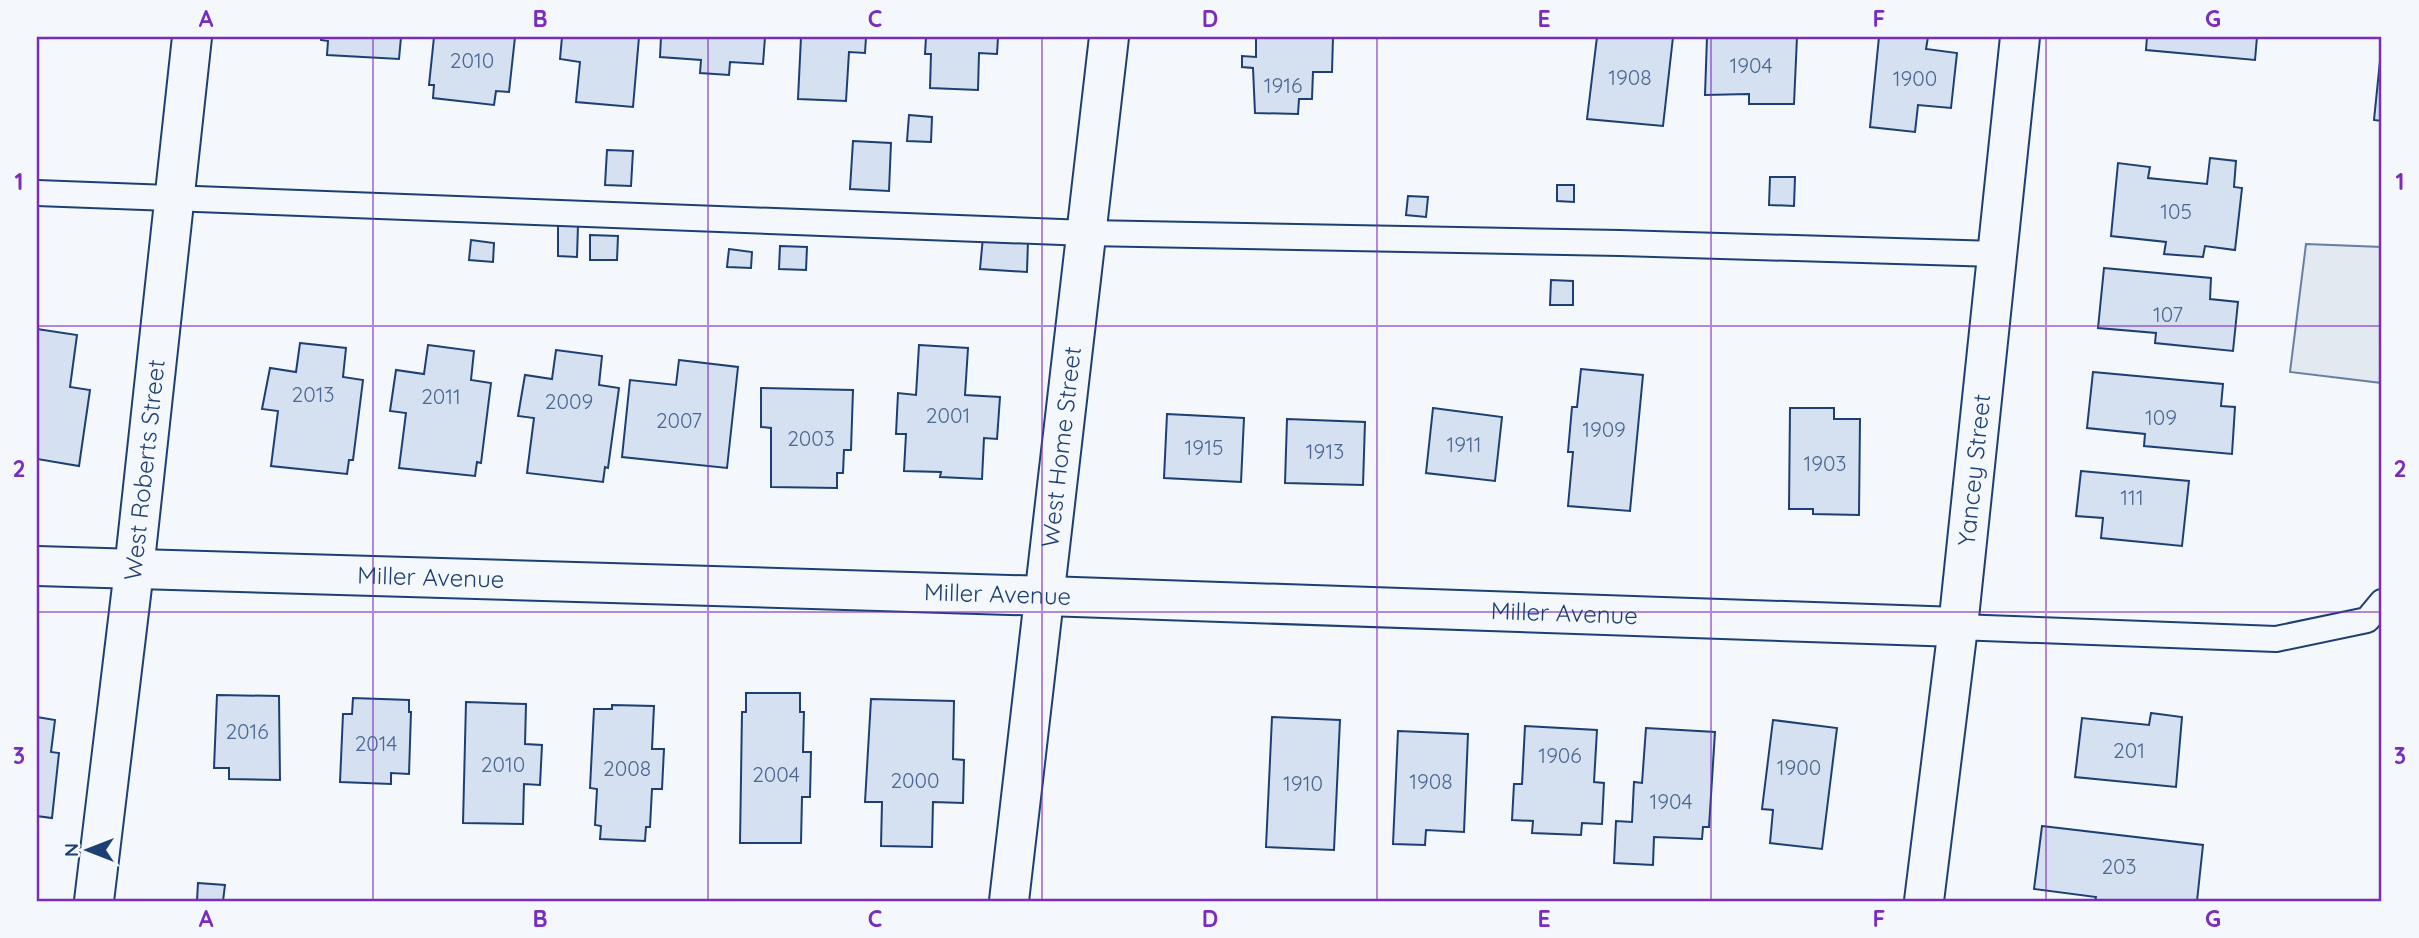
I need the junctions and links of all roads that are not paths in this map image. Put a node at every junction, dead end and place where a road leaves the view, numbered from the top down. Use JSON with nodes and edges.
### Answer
{"nodes":[{"id":1,"x":192,"y":37,"type":"edge"},
{"id":2,"x":1109,"y":37,"type":"edge"},
{"id":3,"x":2020,"y":37,"type":"edge"},
{"id":4,"x":37,"y":193,"type":"edge"},
{"id":5,"x":174,"y":197,"type":"junction"},
{"id":6,"x":1087,"y":233,"type":"junction"},
{"id":7,"x":1997,"y":254,"type":"junction"},
{"id":8,"x":37,"y":566,"type":"edge"},
{"id":9,"x":134,"y":570,"type":"junction"},
{"id":10,"x":1046,"y":596,"type":"junction"},
{"id":11,"x":2382,"y":602,"type":"edge"},
{"id":12,"x":1958,"y":627,"type":"junction"},
{"id":13,"x":93,"y":901,"type":"edge"},
{"id":14,"x":1009,"y":901,"type":"edge"},
{"id":15,"x":1924,"y":901,"type":"edge"}],
"edges":[{"from":1,"to":5,"type":"street","name":"West Roberts Street"},
{"from":2,"to":6,"type":"street","name":"West Home Street"},
{"from":3,"to":7,"type":"street","name":"Yancey Street"},
{"from":4,"to":5,"type":"lane"},
{"from":5,"to":6,"type":"lane"},
{"from":5,"to":9,"type":"street","name":"West Roberts Street"},
{"from":6,"to":7,"type":"lane"},
{"from":6,"to":10,"type":"street","name":"West Home Street"},
{"from":7,"to":12,"type":"street","name":"Yancey Street"},
{"from":8,"to":9,"type":"street","name":"Miller Avenue"},
{"from":9,"to":10,"type":"street","name":"Miller Avenue"},
{"from":9,"to":13,"type":"street","name":"West Roberts Street"},
{"from":10,"to":12,"type":"street","name":"Miller Avenue"},
{"from":10,"to":14,"type":"street","name":"West Home Street"},
{"from":11,"to":12,"type":"lane"},
{"from":12,"to":15,"type":"street","name":"Yancey Street"}]}
